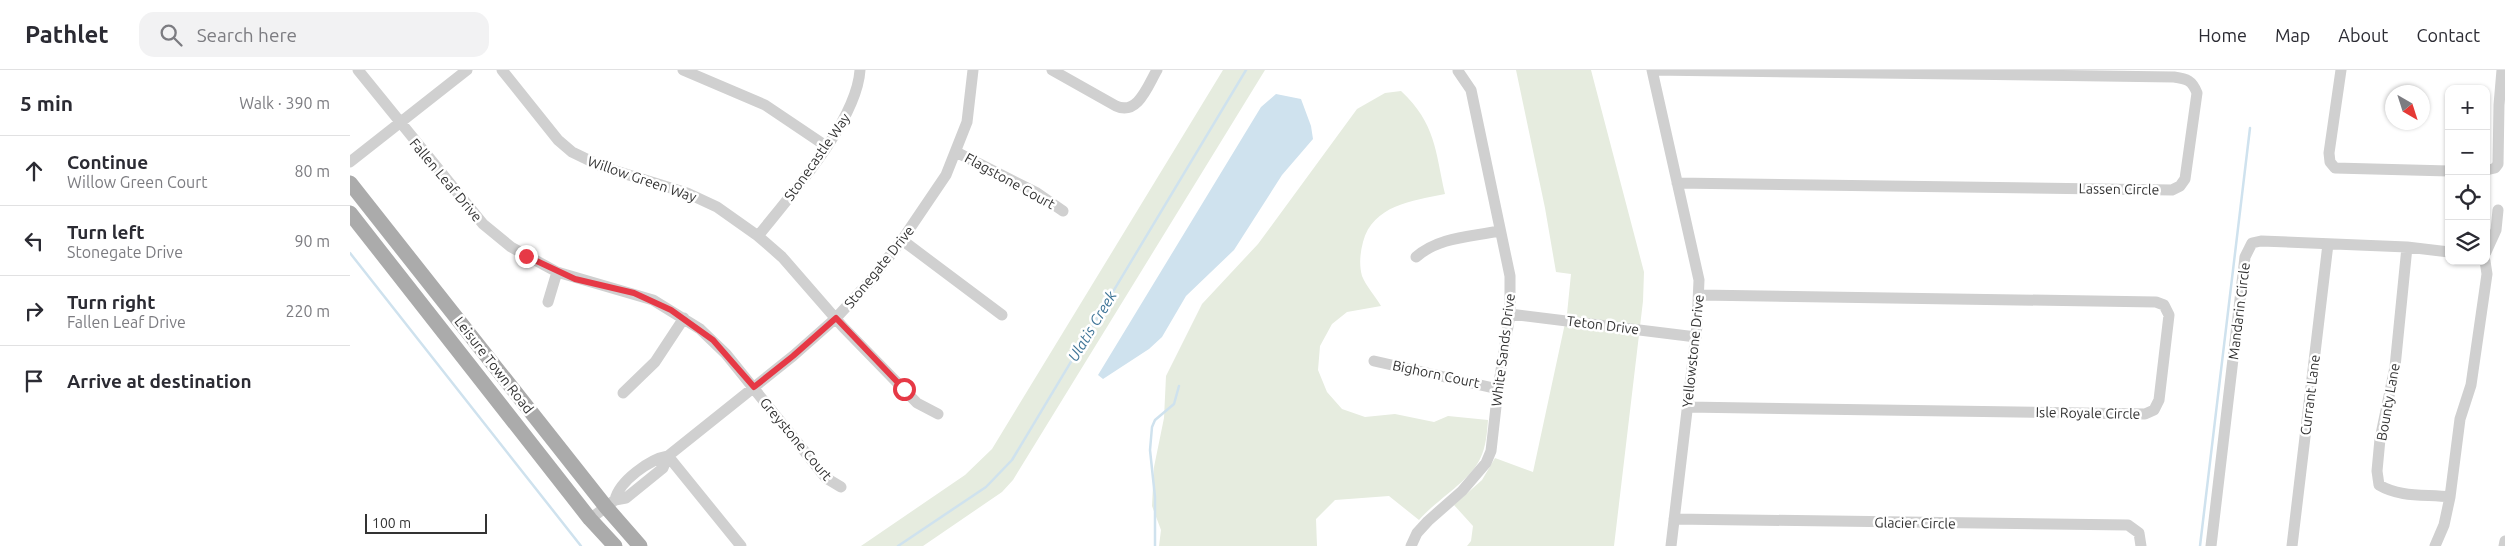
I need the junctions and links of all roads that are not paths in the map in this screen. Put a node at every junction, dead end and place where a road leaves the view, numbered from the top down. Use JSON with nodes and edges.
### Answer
{"nodes":[{"id":1,"x":358,"y":70,"type":"edge"},
{"id":2,"x":466,"y":70,"type":"edge"},
{"id":3,"x":502,"y":70,"type":"edge"},
{"id":4,"x":683,"y":70,"type":"edge"},
{"id":5,"x":860,"y":70,"type":"edge"},
{"id":6,"x":973,"y":70,"type":"edge"},
{"id":7,"x":1052,"y":70,"type":"edge"},
{"id":8,"x":1158,"y":70,"type":"edge"},
{"id":9,"x":1652,"y":70,"type":"edge"},
{"id":10,"x":2341,"y":70,"type":"edge"},
{"id":11,"x":2502,"y":70,"type":"edge"},
{"id":12,"x":1458,"y":71,"type":"edge"},
{"id":13,"x":400,"y":123,"type":"junction"},
{"id":14,"x":826,"y":146,"type":"junction"},
{"id":15,"x":956,"y":152,"type":"junction"},
{"id":16,"x":350,"y":162,"type":"edge"},
{"id":17,"x":2490,"y":169,"type":"edge"},
{"id":18,"x":2445,"y":171,"type":"edge"},
{"id":19,"x":1678,"y":182,"type":"junction"},
{"id":20,"x":350,"y":183,"type":"edge"},
{"id":21,"x":2498,"y":210,"type":"dead end"},
{"id":22,"x":1063,"y":211,"type":"dead end"},
{"id":23,"x":350,"y":213,"type":"edge"},
{"id":24,"x":1499,"y":230,"type":"junction"},
{"id":25,"x":758,"y":236,"type":"junction"},
{"id":26,"x":902,"y":240,"type":"junction"},
{"id":27,"x":2490,"y":243,"type":"edge"},
{"id":28,"x":2328,"y":244,"type":"junction"},
{"id":29,"x":2407,"y":247,"type":"junction"},
{"id":30,"x":2445,"y":252,"type":"edge"},
{"id":31,"x":1416,"y":257,"type":"dead end"},
{"id":32,"x":2486,"y":265,"type":"edge"},
{"id":33,"x":557,"y":272,"type":"junction"},
{"id":34,"x":1699,"y":295,"type":"junction"},
{"id":35,"x":548,"y":302,"type":"dead end"},
{"id":36,"x":1510,"y":314,"type":"junction"},
{"id":37,"x":1002,"y":315,"type":"dead end"},
{"id":38,"x":684,"y":318,"type":"junction"},
{"id":39,"x":836,"y":318,"type":"junction"},
{"id":40,"x":1696,"y":337,"type":"junction"},
{"id":41,"x":1374,"y":362,"type":"dead end"},
{"id":42,"x":754,"y":387,"type":"junction"},
{"id":43,"x":1498,"y":388,"type":"junction"},
{"id":44,"x":623,"y":393,"type":"dead end"},
{"id":45,"x":1688,"y":407,"type":"junction"},
{"id":46,"x":938,"y":414,"type":"dead end"},
{"id":47,"x":668,"y":456,"type":"junction"},
{"id":48,"x":841,"y":487,"type":"dead end"},
{"id":49,"x":2450,"y":497,"type":"junction"},
{"id":50,"x":610,"y":503,"type":"junction"},
{"id":51,"x":590,"y":519,"type":"junction"},
{"id":52,"x":1674,"y":519,"type":"junction"},
{"id":53,"x":2505,"y":541,"type":"edge"},
{"id":54,"x":615,"y":546,"type":"edge"},
{"id":55,"x":640,"y":546,"type":"edge"},
{"id":56,"x":741,"y":546,"type":"edge"},
{"id":57,"x":1411,"y":546,"type":"edge"},
{"id":58,"x":1670,"y":546,"type":"edge"},
{"id":59,"x":2142,"y":546,"type":"edge"},
{"id":60,"x":2211,"y":546,"type":"edge"},
{"id":61,"x":2292,"y":546,"type":"edge"},
{"id":62,"x":2435,"y":546,"type":"edge"},
{"id":63,"x":2504,"y":546,"type":"edge"}],
"edges":[{"from":1,"to":13,"type":"street","name":"Fallen Leaf Drive"},
{"from":2,"to":13,"type":"street"},
{"from":3,"to":25,"type":"street","name":"Willow Green Way"},
{"from":4,"to":14,"type":"street"},
{"from":5,"to":14,"type":"street","name":"Stonecastle Way"},
{"from":6,"to":15,"type":"street","name":"Stonegate Drive"},
{"from":7,"to":8,"type":"street"},
{"from":9,"to":19,"type":"street","name":"Yellowstone Drive"},
{"from":9,"to":19,"type":"street","name":"Lassen Circle"},
{"from":10,"to":18,"type":"street"},
{"from":11,"to":17,"type":"street"},
{"from":12,"to":24,"type":"street","name":"White Sands Drive"},
{"from":13,"to":16,"type":"street"},
{"from":13,"to":33,"type":"street","name":"Fallen Leaf Drive"},
{"from":14,"to":25,"type":"street","name":"Stonecastle Way"},
{"from":15,"to":22,"type":"street","name":"Flagstone Court"},
{"from":15,"to":26,"type":"street","name":"Stonegate Drive"},
{"from":19,"to":34,"type":"street","name":"Yellowstone Drive"},
{"from":20,"to":50,"type":"main road","name":"Leisure Town Road"},
{"from":21,"to":27,"type":"street"},
{"from":23,"to":51,"type":"main road","name":"Leisure Town Road"},
{"from":24,"to":31,"type":"street"},
{"from":24,"to":36,"type":"street","name":"White Sands Drive"},
{"from":25,"to":39,"type":"street","name":"Willow Green Way"},
{"from":26,"to":37,"type":"street"},
{"from":26,"to":39,"type":"street","name":"Stonegate Drive"},
{"from":28,"to":29,"type":"street","name":"Mandarin Circle"},
{"from":28,"to":60,"type":"street","name":"Mandarin Circle"},
{"from":28,"to":61,"type":"street","name":"Currant Lane"},
{"from":29,"to":30,"type":"street","name":"Mandarin Circle"},
{"from":29,"to":49,"type":"street","name":"Bounty Lane"},
{"from":32,"to":49,"type":"street"},
{"from":33,"to":35,"type":"street"},
{"from":33,"to":38,"type":"street","name":"Fallen Leaf Drive"},
{"from":34,"to":40,"type":"street","name":"Yellowstone Drive"},
{"from":34,"to":45,"type":"street","name":"Isle Royale Circle"},
{"from":36,"to":40,"type":"street","name":"Teton Drive"},
{"from":36,"to":43,"type":"street","name":"White Sands Drive"},
{"from":38,"to":42,"type":"street","name":"Fallen Leaf Drive"},
{"from":38,"to":44,"type":"street"},
{"from":39,"to":42,"type":"street","name":"Stonegate Drive"},
{"from":39,"to":46,"type":"street","name":"Willow Green Way"},
{"from":40,"to":45,"type":"street","name":"Yellowstone Drive"},
{"from":41,"to":43,"type":"street","name":"Bighorn Court"},
{"from":42,"to":47,"type":"street","name":"Stonegate Drive"},
{"from":42,"to":48,"type":"street","name":"Greystone Court"},
{"from":43,"to":57,"type":"street","name":"White Sands Drive"},
{"from":45,"to":52,"type":"street","name":"Yellowstone Drive"},
{"from":47,"to":50,"type":"street","name":"Stonegate Drive"},
{"from":47,"to":56,"type":"street"},
{"from":49,"to":62,"type":"street"},
{"from":50,"to":51,"type":"street","name":"Stonegate Drive"},
{"from":50,"to":55,"type":"main road","name":"Leisure Town Road"},
{"from":51,"to":54,"type":"main road","name":"Leisure Town Road"},
{"from":52,"to":58,"type":"street","name":"Yellowstone Drive"},
{"from":52,"to":59,"type":"street","name":"Glacier Circle"},
{"from":53,"to":63,"type":"street"}]}
